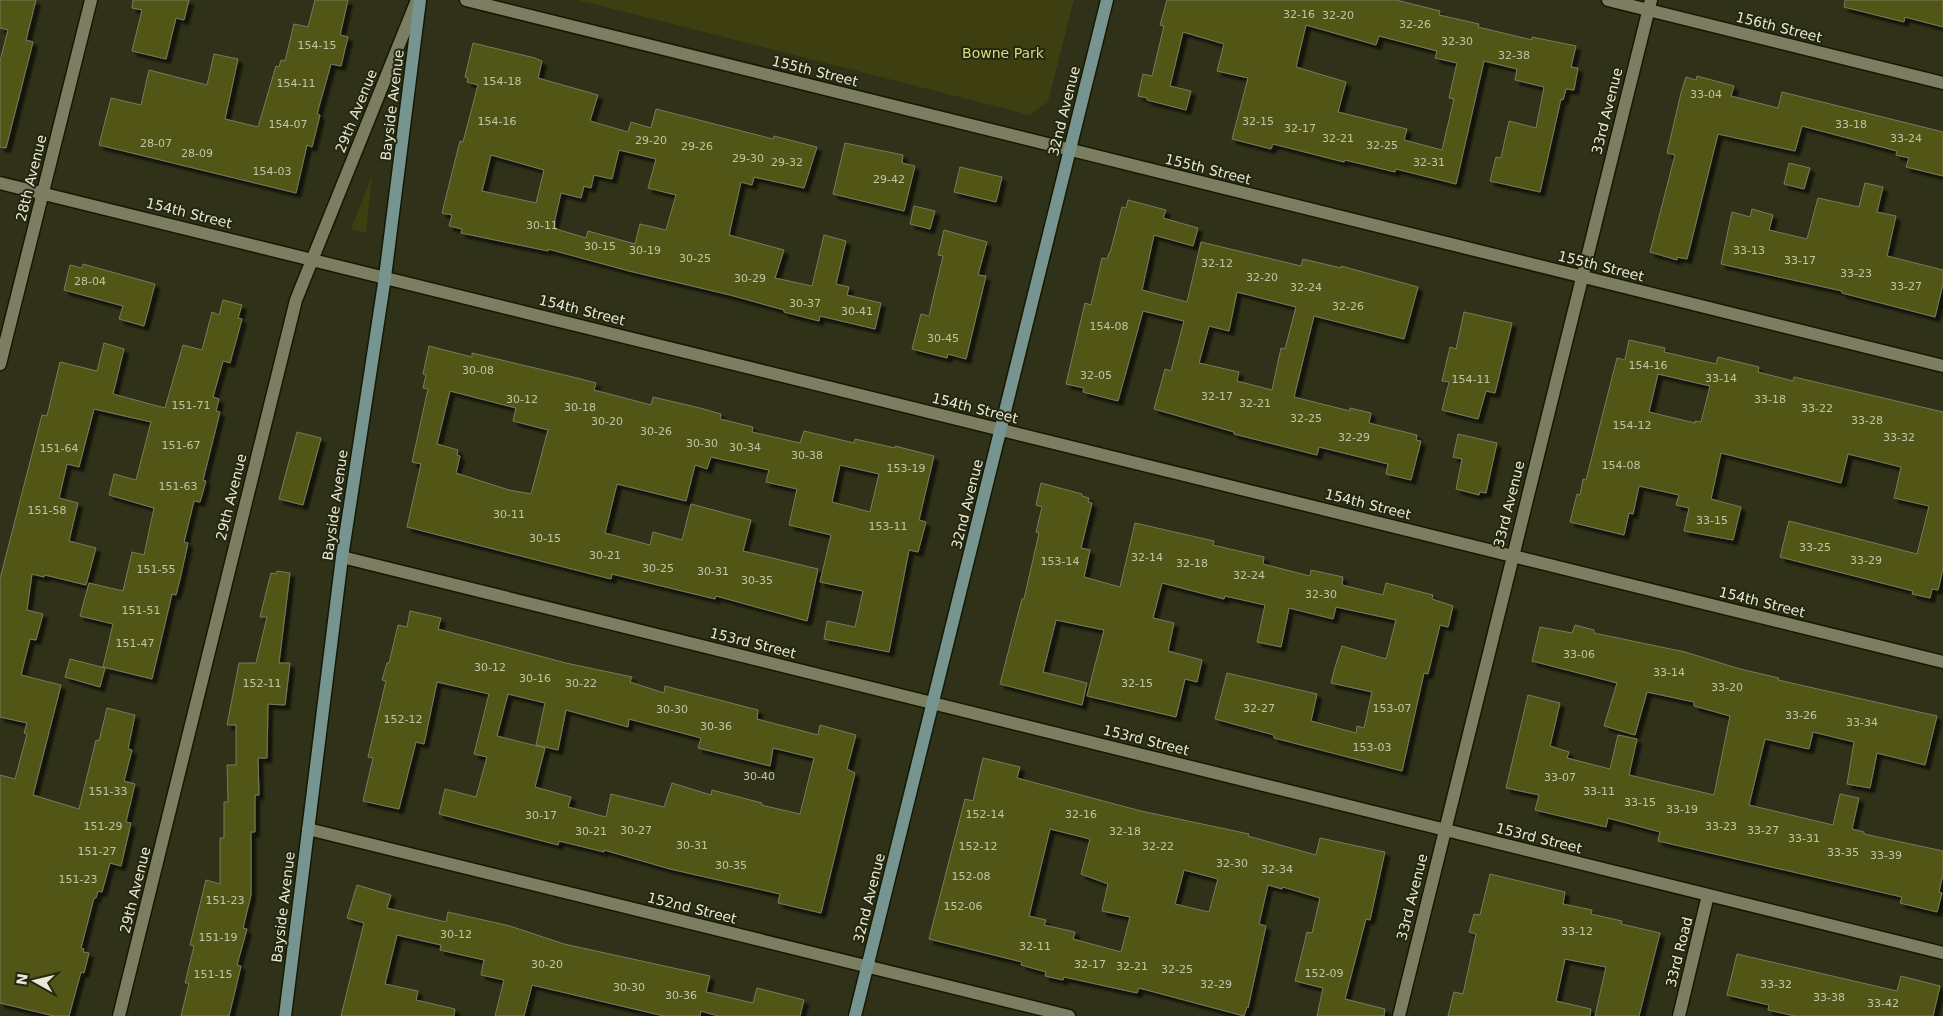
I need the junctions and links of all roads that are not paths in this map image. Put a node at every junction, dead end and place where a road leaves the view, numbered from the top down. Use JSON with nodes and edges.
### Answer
{"nodes":[{"id":1,"x":91,"y":0,"type":"edge"},
{"id":2,"x":419,"y":0,"type":"edge"},
{"id":3,"x":466,"y":0,"type":"edge"},
{"id":4,"x":1107,"y":0,"type":"edge"},
{"id":5,"x":1608,"y":0,"type":"edge"},
{"id":6,"x":1649,"y":5,"type":"edge"},
{"id":7,"x":1943,"y":83,"type":"edge"},
{"id":8,"x":1070,"y":150,"type":"junction"},
{"id":9,"x":0,"y":183,"type":"edge"},
{"id":10,"x":42,"y":193,"type":"junction"},
{"id":11,"x":312,"y":259,"type":"junction"},
{"id":12,"x":385,"y":277,"type":"junction"},
{"id":13,"x":1582,"y":277,"type":"junction"},
{"id":14,"x":0,"y":364,"type":"edge"},
{"id":15,"x":1943,"y":366,"type":"edge"},
{"id":16,"x":1001,"y":429,"type":"junction"},
{"id":17,"x":1512,"y":555,"type":"junction"},
{"id":18,"x":342,"y":557,"type":"junction"},
{"id":19,"x":1943,"y":662,"type":"edge"},
{"id":20,"x":932,"y":703,"type":"junction"},
{"id":21,"x":308,"y":829,"type":"junction"},
{"id":22,"x":1444,"y":830,"type":"junction"},
{"id":23,"x":1708,"y":895,"type":"junction"},
{"id":24,"x":1943,"y":953,"type":"edge"},
{"id":25,"x":868,"y":966,"type":"junction"},
{"id":26,"x":119,"y":1016,"type":"edge"},
{"id":27,"x":285,"y":1016,"type":"edge"},
{"id":28,"x":855,"y":1016,"type":"edge"},
{"id":29,"x":1070,"y":1016,"type":"edge"},
{"id":30,"x":1399,"y":1016,"type":"edge"},
{"id":31,"x":1678,"y":1016,"type":"edge"}],
"edges":[{"from":1,"to":10,"type":"street","name":"28th Avenue"},
{"from":2,"to":11,"type":"street","name":"29th Avenue"},
{"from":2,"to":12,"type":"street","name":"Bayside Avenue"},
{"from":3,"to":8,"type":"street","name":"155th Street"},
{"from":4,"to":8,"type":"street","name":"32nd Avenue"},
{"from":5,"to":6,"type":"street","name":"156th Street"},
{"from":6,"to":7,"type":"street","name":"156th Street"},
{"from":6,"to":13,"type":"street","name":"33rd Avenue"},
{"from":8,"to":13,"type":"street","name":"155th Street"},
{"from":8,"to":16,"type":"street","name":"32nd Avenue"},
{"from":9,"to":10,"type":"street","name":"154th Street"},
{"from":10,"to":11,"type":"street","name":"154th Street"},
{"from":10,"to":14,"type":"street","name":"28th Avenue"},
{"from":11,"to":12,"type":"street","name":"154th Street"},
{"from":11,"to":26,"type":"street","name":"29th Avenue"},
{"from":12,"to":16,"type":"street","name":"154th Street"},
{"from":12,"to":18,"type":"street","name":"Bayside Avenue"},
{"from":13,"to":15,"type":"street","name":"155th Street"},
{"from":13,"to":17,"type":"street","name":"33rd Avenue"},
{"from":16,"to":17,"type":"street","name":"154th Street"},
{"from":16,"to":20,"type":"street","name":"32nd Avenue"},
{"from":17,"to":19,"type":"street","name":"154th Street"},
{"from":17,"to":22,"type":"street","name":"33rd Avenue"},
{"from":18,"to":20,"type":"street","name":"153rd Street"},
{"from":18,"to":21,"type":"street","name":"Bayside Avenue"},
{"from":20,"to":22,"type":"street","name":"153rd Street"},
{"from":20,"to":25,"type":"street","name":"32nd Avenue"},
{"from":21,"to":25,"type":"street","name":"152nd Street"},
{"from":21,"to":27,"type":"street","name":"Bayside Avenue"},
{"from":22,"to":23,"type":"street","name":"153rd Street"},
{"from":22,"to":30,"type":"street","name":"33rd Avenue"},
{"from":23,"to":24,"type":"street","name":"153rd Street"},
{"from":23,"to":31,"type":"street","name":"33rd Road"},
{"from":25,"to":28,"type":"street","name":"32nd Avenue"},
{"from":25,"to":29,"type":"street","name":"152nd Street"}]}
